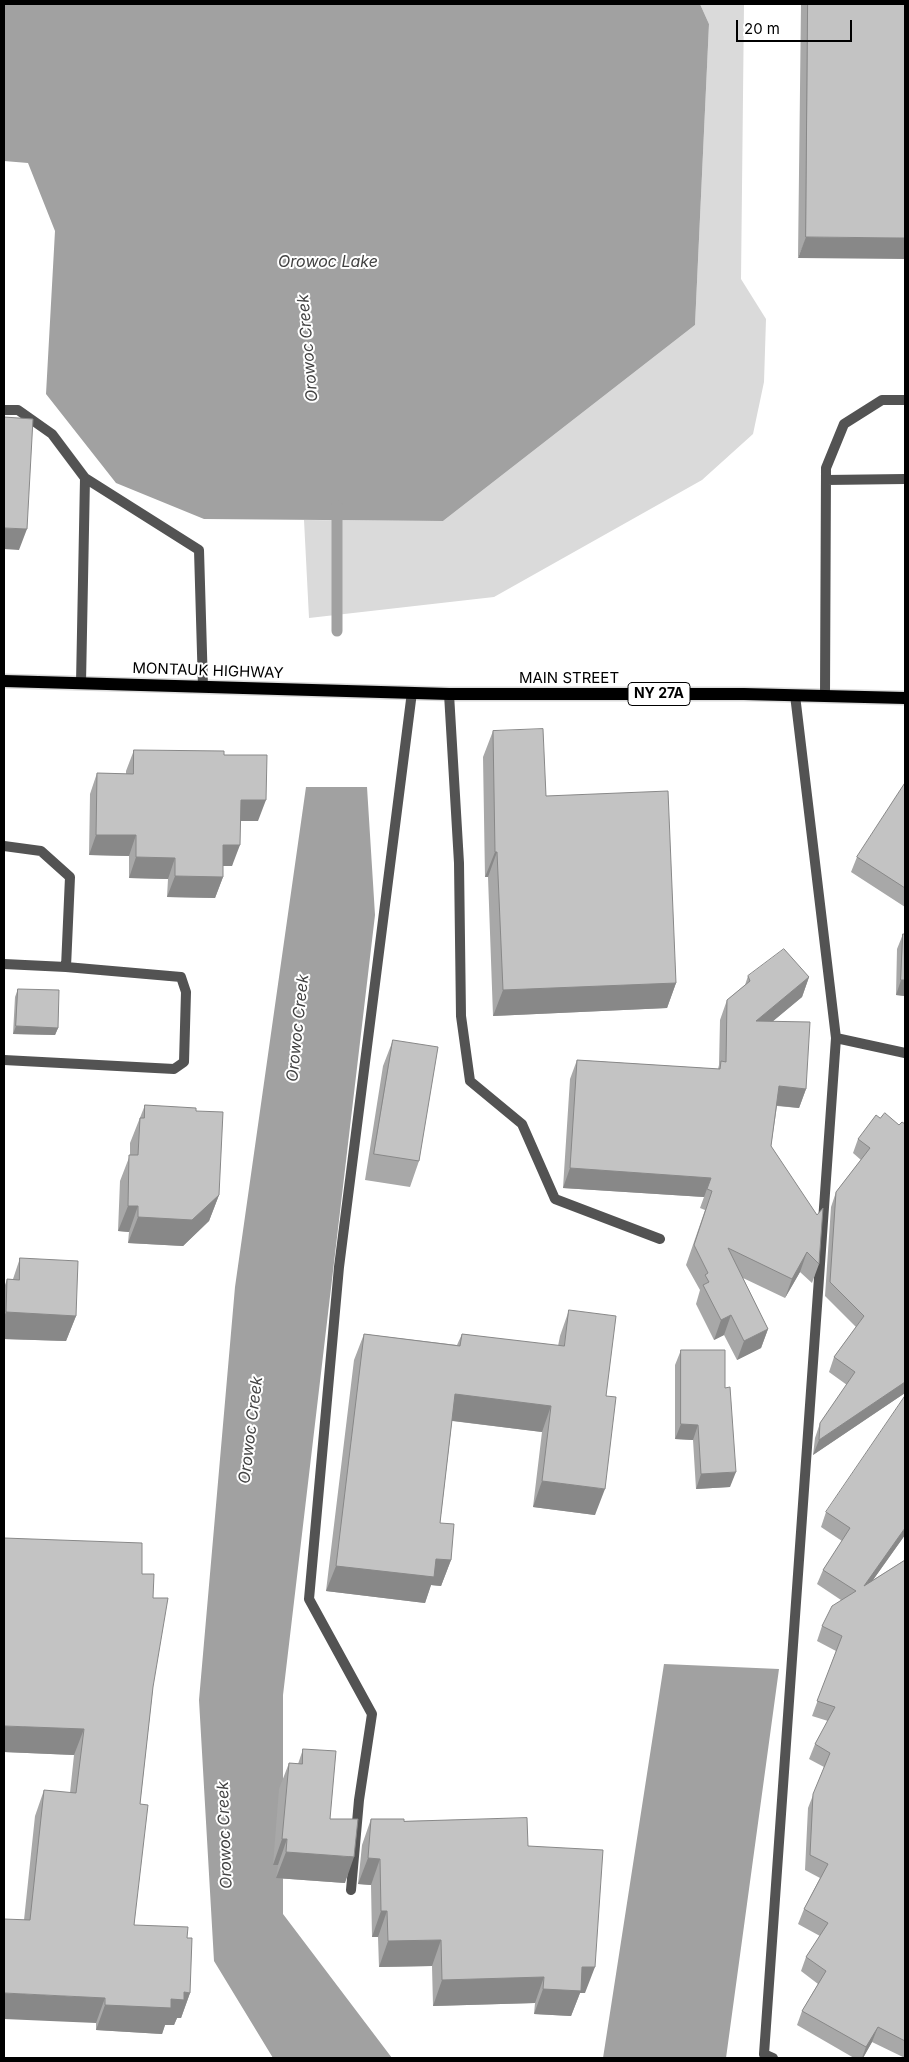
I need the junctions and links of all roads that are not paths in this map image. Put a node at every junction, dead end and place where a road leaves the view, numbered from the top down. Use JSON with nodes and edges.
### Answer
{"nodes":[{"id":1,"x":905,"y":400,"type":"edge"},
{"id":2,"x":4,"y":410,"type":"edge"},
{"id":3,"x":85,"y":478,"type":"junction"},
{"id":4,"x":905,"y":479,"type":"edge"},
{"id":5,"x":826,"y":480,"type":"junction"},
{"id":6,"x":4,"y":682,"type":"edge"},
{"id":7,"x":81,"y":683,"type":"junction"},
{"id":8,"x":203,"y":687,"type":"junction"},
{"id":9,"x":412,"y":692,"type":"junction"},
{"id":10,"x":449,"y":694,"type":"junction"},
{"id":11,"x":795,"y":695,"type":"junction"},
{"id":12,"x":825,"y":696,"type":"junction"},
{"id":13,"x":905,"y":698,"type":"edge"},
{"id":14,"x":4,"y":846,"type":"edge"},
{"id":15,"x":4,"y":964,"type":"edge"},
{"id":16,"x":66,"y":967,"type":"junction"},
{"id":17,"x":836,"y":1038,"type":"junction"},
{"id":18,"x":905,"y":1053,"type":"edge"},
{"id":19,"x":4,"y":1060,"type":"edge"},
{"id":20,"x":660,"y":1239,"type":"dead end"},
{"id":21,"x":351,"y":1890,"type":"dead end"},
{"id":22,"x":773,"y":2058,"type":"edge"}],
"edges":[{"from":1,"to":5,"type":"lane"},
{"from":2,"to":3,"type":"lane"},
{"from":3,"to":7,"type":"lane"},
{"from":3,"to":8,"type":"lane"},
{"from":4,"to":5,"type":"lane"},
{"from":5,"to":12,"type":"lane"},
{"from":6,"to":7,"type":"main road","name":"MONTAUK HIGHWAY"},
{"from":7,"to":8,"type":"main road","name":"MONTAUK HIGHWAY"},
{"from":8,"to":9,"type":"main road","name":"MONTAUK HIGHWAY"},
{"from":9,"to":10,"type":"main road","name":"MAIN STREET","number":"NY 27A"},
{"from":9,"to":21,"type":"lane"},
{"from":10,"to":11,"type":"main road","name":"MAIN STREET","number":"NY 27A"},
{"from":10,"to":20,"type":"lane"},
{"from":11,"to":12,"type":"main road","name":"MAIN STREET","number":"NY 27A"},
{"from":11,"to":17,"type":"lane"},
{"from":12,"to":13,"type":"main road","name":"MAIN STREET","number":"NY 27A"},
{"from":14,"to":16,"type":"lane"},
{"from":15,"to":16,"type":"lane"},
{"from":16,"to":19,"type":"lane"},
{"from":17,"to":18,"type":"lane"},
{"from":17,"to":22,"type":"lane"}]}
